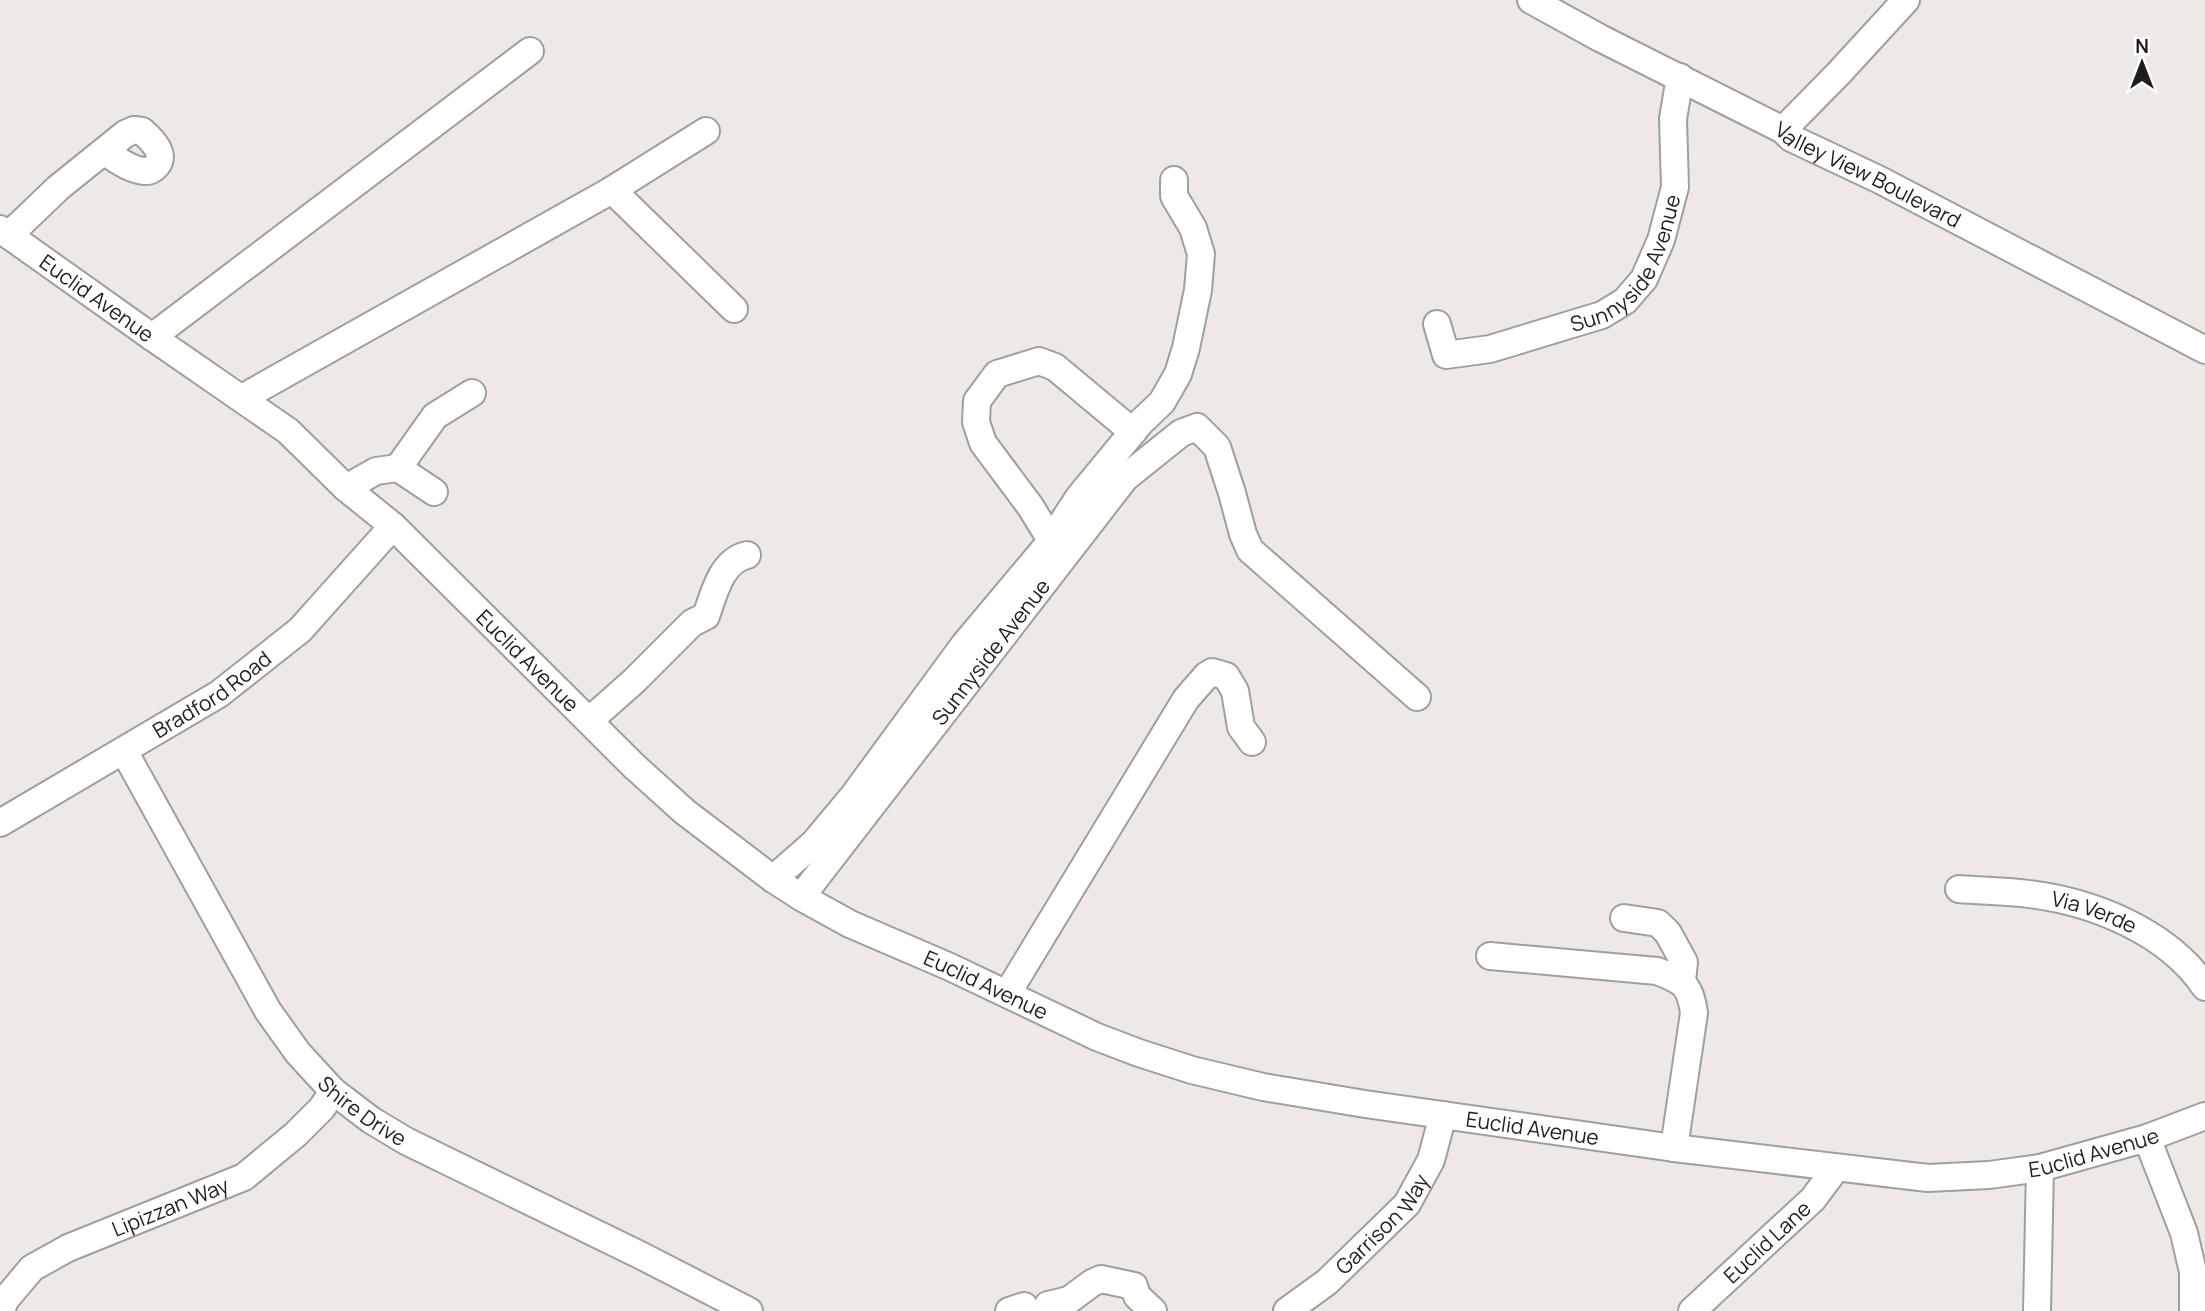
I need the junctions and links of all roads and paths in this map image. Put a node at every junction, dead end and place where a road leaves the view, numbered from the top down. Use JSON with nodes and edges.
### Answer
{"nodes":[{"id":1,"x":1531,"y":0,"type":"edge"},
{"id":2,"x":1906,"y":0,"type":"edge"},
{"id":3,"x":530,"y":51,"type":"dead end"},
{"id":4,"x":1680,"y":77,"type":"junction"},
{"id":5,"x":1783,"y":130,"type":"junction"},
{"id":6,"x":706,"y":131,"type":"dead end"},
{"id":7,"x":104,"y":151,"type":"dead end"},
{"id":8,"x":1174,"y":180,"type":"dead end"},
{"id":9,"x":612,"y":190,"type":"junction"},
{"id":10,"x":5,"y":232,"type":"edge"},
{"id":11,"x":734,"y":309,"type":"dead end"},
{"id":12,"x":1437,"y":324,"type":"dead end"},
{"id":13,"x":152,"y":337,"type":"junction"},
{"id":14,"x":2205,"y":350,"type":"edge"},
{"id":15,"x":472,"y":393,"type":"dead end"},
{"id":16,"x":242,"y":398,"type":"junction"},
{"id":17,"x":1133,"y":432,"type":"junction"},
{"id":18,"x":398,"y":468,"type":"junction"},
{"id":19,"x":346,"y":488,"type":"junction"},
{"id":20,"x":434,"y":492,"type":"dead end"},
{"id":21,"x":393,"y":526,"type":"junction"},
{"id":22,"x":1051,"y":540,"type":"junction"},
{"id":23,"x":747,"y":555,"type":"dead end"},
{"id":24,"x":1417,"y":697,"type":"dead end"},
{"id":25,"x":590,"y":720,"type":"junction"},
{"id":26,"x":1252,"y":742,"type":"dead end"},
{"id":27,"x":124,"y":751,"type":"junction"},
{"id":28,"x":0,"y":823,"type":"edge"},
{"id":29,"x":773,"y":879,"type":"junction"},
{"id":30,"x":1959,"y":889,"type":"dead end"},
{"id":31,"x":801,"y":897,"type":"junction"},
{"id":32,"x":1625,"y":918,"type":"dead end"},
{"id":33,"x":1490,"y":956,"type":"dead end"},
{"id":34,"x":1682,"y":981,"type":"junction"},
{"id":35,"x":2205,"y":987,"type":"edge"},
{"id":36,"x":1007,"y":994,"type":"junction"},
{"id":37,"x":333,"y":1091,"type":"junction"},
{"id":38,"x":1443,"y":1115,"type":"junction"},
{"id":39,"x":2205,"y":1116,"type":"edge"},
{"id":40,"x":2147,"y":1138,"type":"junction"},
{"id":41,"x":1674,"y":1148,"type":"junction"},
{"id":42,"x":1836,"y":1168,"type":"junction"},
{"id":43,"x":2040,"y":1168,"type":"junction"},
{"id":44,"x":1027,"y":1307,"type":"edge"},
{"id":45,"x":1,"y":1311,"type":"edge"},
{"id":46,"x":749,"y":1311,"type":"edge"},
{"id":47,"x":1153,"y":1311,"type":"edge"},
{"id":48,"x":1287,"y":1311,"type":"edge"},
{"id":49,"x":1692,"y":1311,"type":"edge"},
{"id":50,"x":2037,"y":1311,"type":"edge"},
{"id":51,"x":2193,"y":1311,"type":"edge"}],
"edges":[{"from":1,"to":4,"type":"street","name":"Valley View Boulevard"},
{"from":2,"to":5,"type":"street"},
{"from":3,"to":13,"type":"street"},
{"from":4,"to":5,"type":"street","name":"Valley View Boulevard"},
{"from":4,"to":12,"type":"street","name":"Sunnyside Avenue"},
{"from":5,"to":14,"type":"street","name":"Valley View Boulevard"},
{"from":6,"to":9,"type":"street"},
{"from":7,"to":10,"type":"street"},
{"from":8,"to":17,"type":"street"},
{"from":9,"to":11,"type":"street"},
{"from":9,"to":16,"type":"street"},
{"from":10,"to":13,"type":"street","name":"Euclid Avenue"},
{"from":13,"to":16,"type":"street","name":"Euclid Avenue"},
{"from":15,"to":18,"type":"street"},
{"from":16,"to":19,"type":"street","name":"Euclid Avenue"},
{"from":17,"to":22,"type":"street"},
{"from":17,"to":22,"type":"street"},
{"from":18,"to":19,"type":"street"},
{"from":18,"to":20,"type":"street"},
{"from":19,"to":21,"type":"street","name":"Euclid Avenue"},
{"from":21,"to":25,"type":"street","name":"Euclid Avenue"},
{"from":21,"to":27,"type":"street","name":"Bradford Road"},
{"from":22,"to":29,"type":"street"},
{"from":23,"to":25,"type":"street"},
{"from":24,"to":31,"type":"street","name":"Sunnyside Avenue"},
{"from":25,"to":29,"type":"street","name":"Euclid Avenue"},
{"from":26,"to":36,"type":"street"},
{"from":27,"to":28,"type":"street","name":"Bradford Road"},
{"from":27,"to":37,"type":"street","name":"Shire Drive"},
{"from":29,"to":31,"type":"street","name":"Euclid Avenue"},
{"from":30,"to":35,"type":"street","name":"Via Verde"},
{"from":31,"to":36,"type":"street","name":"Euclid Avenue"},
{"from":32,"to":34,"type":"street"},
{"from":33,"to":34,"type":"street"},
{"from":34,"to":41,"type":"street"},
{"from":36,"to":38,"type":"street","name":"Euclid Avenue"},
{"from":37,"to":45,"type":"street","name":"Lipizzan Way"},
{"from":37,"to":46,"type":"street","name":"Shire Drive"},
{"from":38,"to":41,"type":"street","name":"Euclid Avenue"},
{"from":38,"to":48,"type":"street","name":"Garrison Way"},
{"from":39,"to":40,"type":"street","name":"Euclid Avenue"},
{"from":40,"to":43,"type":"street","name":"Euclid Avenue"},
{"from":40,"to":51,"type":"street"},
{"from":41,"to":42,"type":"street","name":"Euclid Avenue"},
{"from":42,"to":43,"type":"street","name":"Euclid Avenue"},
{"from":42,"to":49,"type":"street","name":"Euclid Lane"},
{"from":43,"to":50,"type":"street"},
{"from":44,"to":47,"type":"street"}]}
